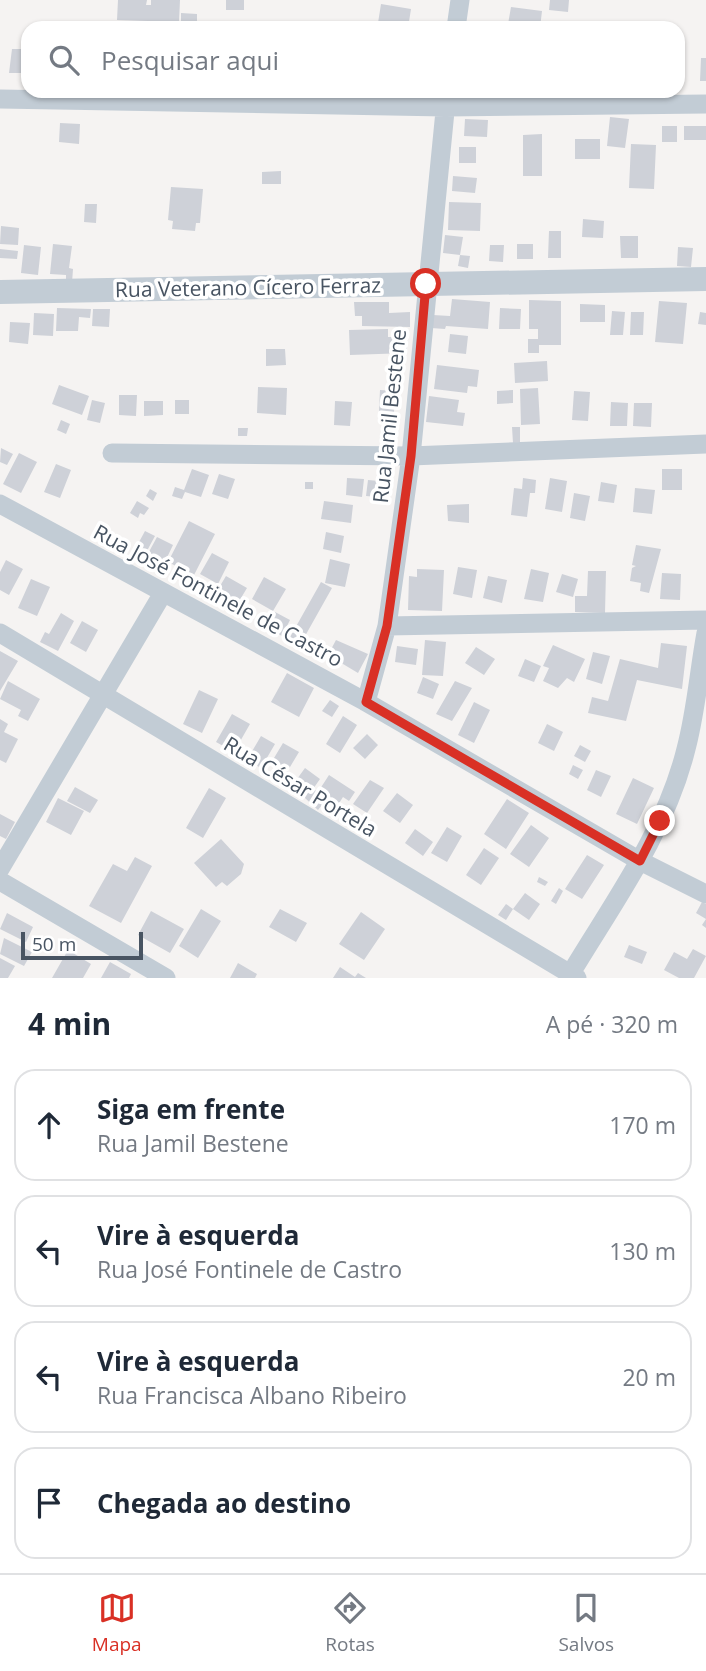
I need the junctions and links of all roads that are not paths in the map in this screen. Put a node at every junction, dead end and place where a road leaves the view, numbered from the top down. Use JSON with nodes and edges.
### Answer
{"nodes":[{"id":1,"x":460,"y":0,"type":"edge"},
{"id":2,"x":457,"y":21,"type":"edge"},
{"id":3,"x":0,"y":99,"type":"edge"},
{"id":4,"x":446,"y":99,"type":"edge"},
{"id":5,"x":706,"y":104,"type":"edge"},
{"id":6,"x":706,"y":279,"type":"edge"},
{"id":7,"x":426,"y":284,"type":"junction"},
{"id":8,"x":0,"y":292,"type":"edge"},
{"id":9,"x":706,"y":444,"type":"edge"},
{"id":10,"x":112,"y":453,"type":"dead end"},
{"id":11,"x":411,"y":456,"type":"junction"},
{"id":12,"x":0,"y":504,"type":"edge"},
{"id":13,"x":163,"y":593,"type":"junction"},
{"id":14,"x":706,"y":620,"type":"edge"},
{"id":15,"x":387,"y":626,"type":"junction"},
{"id":16,"x":0,"y":633,"type":"edge"},
{"id":17,"x":706,"y":633,"type":"edge"},
{"id":18,"x":102,"y":696,"type":"junction"},
{"id":19,"x":366,"y":702,"type":"junction"},
{"id":20,"x":640,"y":861,"type":"junction"},
{"id":21,"x":0,"y":869,"type":"edge"},
{"id":22,"x":0,"y":881,"type":"edge"},
{"id":23,"x":706,"y":894,"type":"edge"},
{"id":24,"x":572,"y":977,"type":"edge"},
{"id":25,"x":166,"y":978,"type":"edge"}],
"edges":[{"from":1,"to":2,"type":"street"},
{"from":3,"to":4,"type":"street"},
{"from":4,"to":5,"type":"street"},
{"from":4,"to":7,"type":"street","name":"Rua Jamil Bestene"},
{"from":6,"to":7,"type":"street","name":"Rua Veterano Cícero Ferraz"},
{"from":7,"to":8,"type":"street","name":"Rua Veterano Cícero Ferraz"},
{"from":7,"to":11,"type":"street","name":"Rua Jamil Bestene"},
{"from":9,"to":11,"type":"street"},
{"from":10,"to":11,"type":"street"},
{"from":11,"to":15,"type":"street","name":"Rua Jamil Bestene"},
{"from":12,"to":13,"type":"street","name":"Rua José Fontinele de Castro"},
{"from":13,"to":18,"type":"street"},
{"from":13,"to":19,"type":"street","name":"Rua José Fontinele de Castro"},
{"from":14,"to":15,"type":"street"},
{"from":15,"to":19,"type":"street","name":"Rua Jamil Bestene"},
{"from":16,"to":18,"type":"street","name":"Rua César Portela"},
{"from":17,"to":20,"type":"street"},
{"from":18,"to":21,"type":"street"},
{"from":18,"to":24,"type":"street","name":"Rua César Portela"},
{"from":19,"to":20,"type":"street","name":"Rua José Fontinele de Castro"},
{"from":20,"to":23,"type":"street","name":"Rua José Fontinele de Castro"},
{"from":20,"to":24,"type":"street"},
{"from":22,"to":25,"type":"street"}]}
